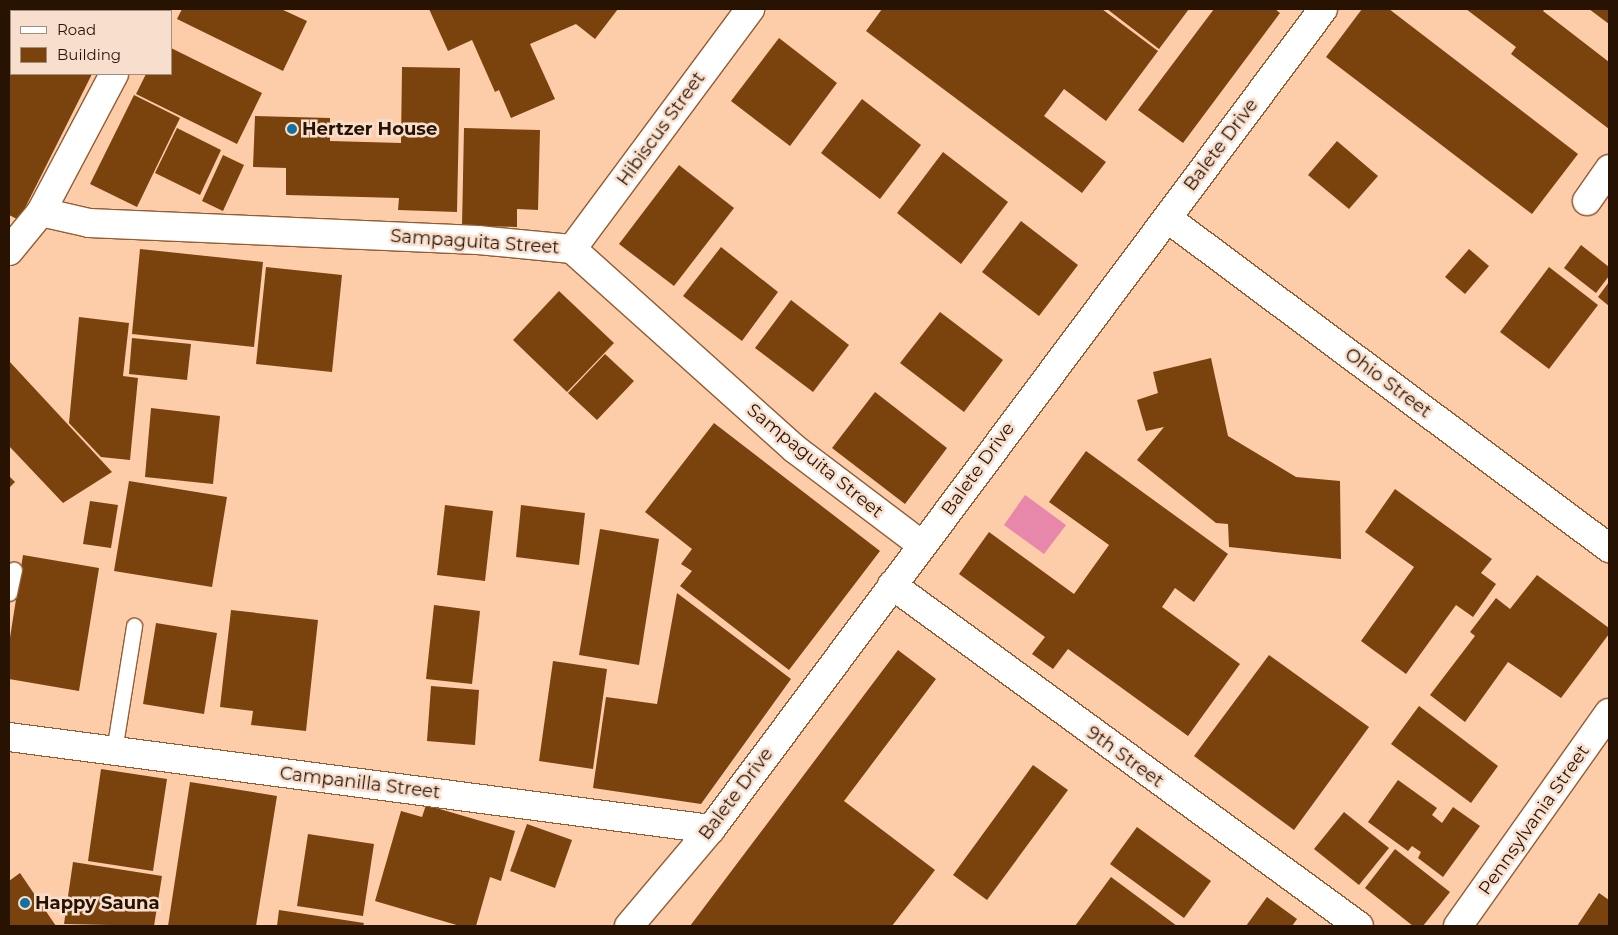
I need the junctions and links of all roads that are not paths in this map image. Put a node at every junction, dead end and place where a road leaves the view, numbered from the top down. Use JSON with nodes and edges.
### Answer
{"nodes":[{"id":1,"x":750,"y":9,"type":"edge"},
{"id":2,"x":1323,"y":9,"type":"edge"},
{"id":3,"x":113,"y":75,"type":"edge"},
{"id":4,"x":1609,"y":169,"type":"edge"},
{"id":5,"x":1587,"y":201,"type":"dead end"},
{"id":6,"x":41,"y":212,"type":"junction"},
{"id":7,"x":1168,"y":218,"type":"junction"},
{"id":8,"x":572,"y":249,"type":"junction"},
{"id":9,"x":9,"y":251,"type":"edge"},
{"id":10,"x":922,"y":545,"type":"junction"},
{"id":11,"x":1609,"y":548,"type":"edge"},
{"id":12,"x":14,"y":570,"type":"dead end"},
{"id":13,"x":892,"y":585,"type":"junction"},
{"id":14,"x":9,"y":594,"type":"edge"},
{"id":15,"x":134,"y":626,"type":"dead end"},
{"id":16,"x":1609,"y":713,"type":"edge"},
{"id":17,"x":9,"y":737,"type":"edge"},
{"id":18,"x":114,"y":751,"type":"junction"},
{"id":19,"x":711,"y":829,"type":"junction"},
{"id":20,"x":629,"y":926,"type":"edge"},
{"id":21,"x":1359,"y":926,"type":"edge"},
{"id":22,"x":1458,"y":926,"type":"edge"}],
"edges":[{"from":1,"to":8,"type":"street","name":"Hibiscus Street"},
{"from":2,"to":7,"type":"street","name":"Balete Drive"},
{"from":3,"to":6,"type":"street"},
{"from":4,"to":5,"type":"street"},
{"from":6,"to":8,"type":"street","name":"Sampaguita Street"},
{"from":6,"to":9,"type":"street"},
{"from":7,"to":10,"type":"street","name":"Balete Drive"},
{"from":7,"to":11,"type":"street","name":"Ohio Street"},
{"from":8,"to":10,"type":"street","name":"Sampaguita Street"},
{"from":10,"to":13,"type":"street","name":"Balete Drive"},
{"from":12,"to":14,"type":"lane"},
{"from":13,"to":19,"type":"street","name":"Balete Drive"},
{"from":13,"to":21,"type":"street","name":"9th Street"},
{"from":15,"to":18,"type":"lane"},
{"from":16,"to":22,"type":"street","name":"Pennsylvania Street"},
{"from":17,"to":18,"type":"street","name":"Campanilla Street"},
{"from":18,"to":19,"type":"street","name":"Campanilla Street"},
{"from":19,"to":20,"type":"street","name":"Balete Drive"}]}
